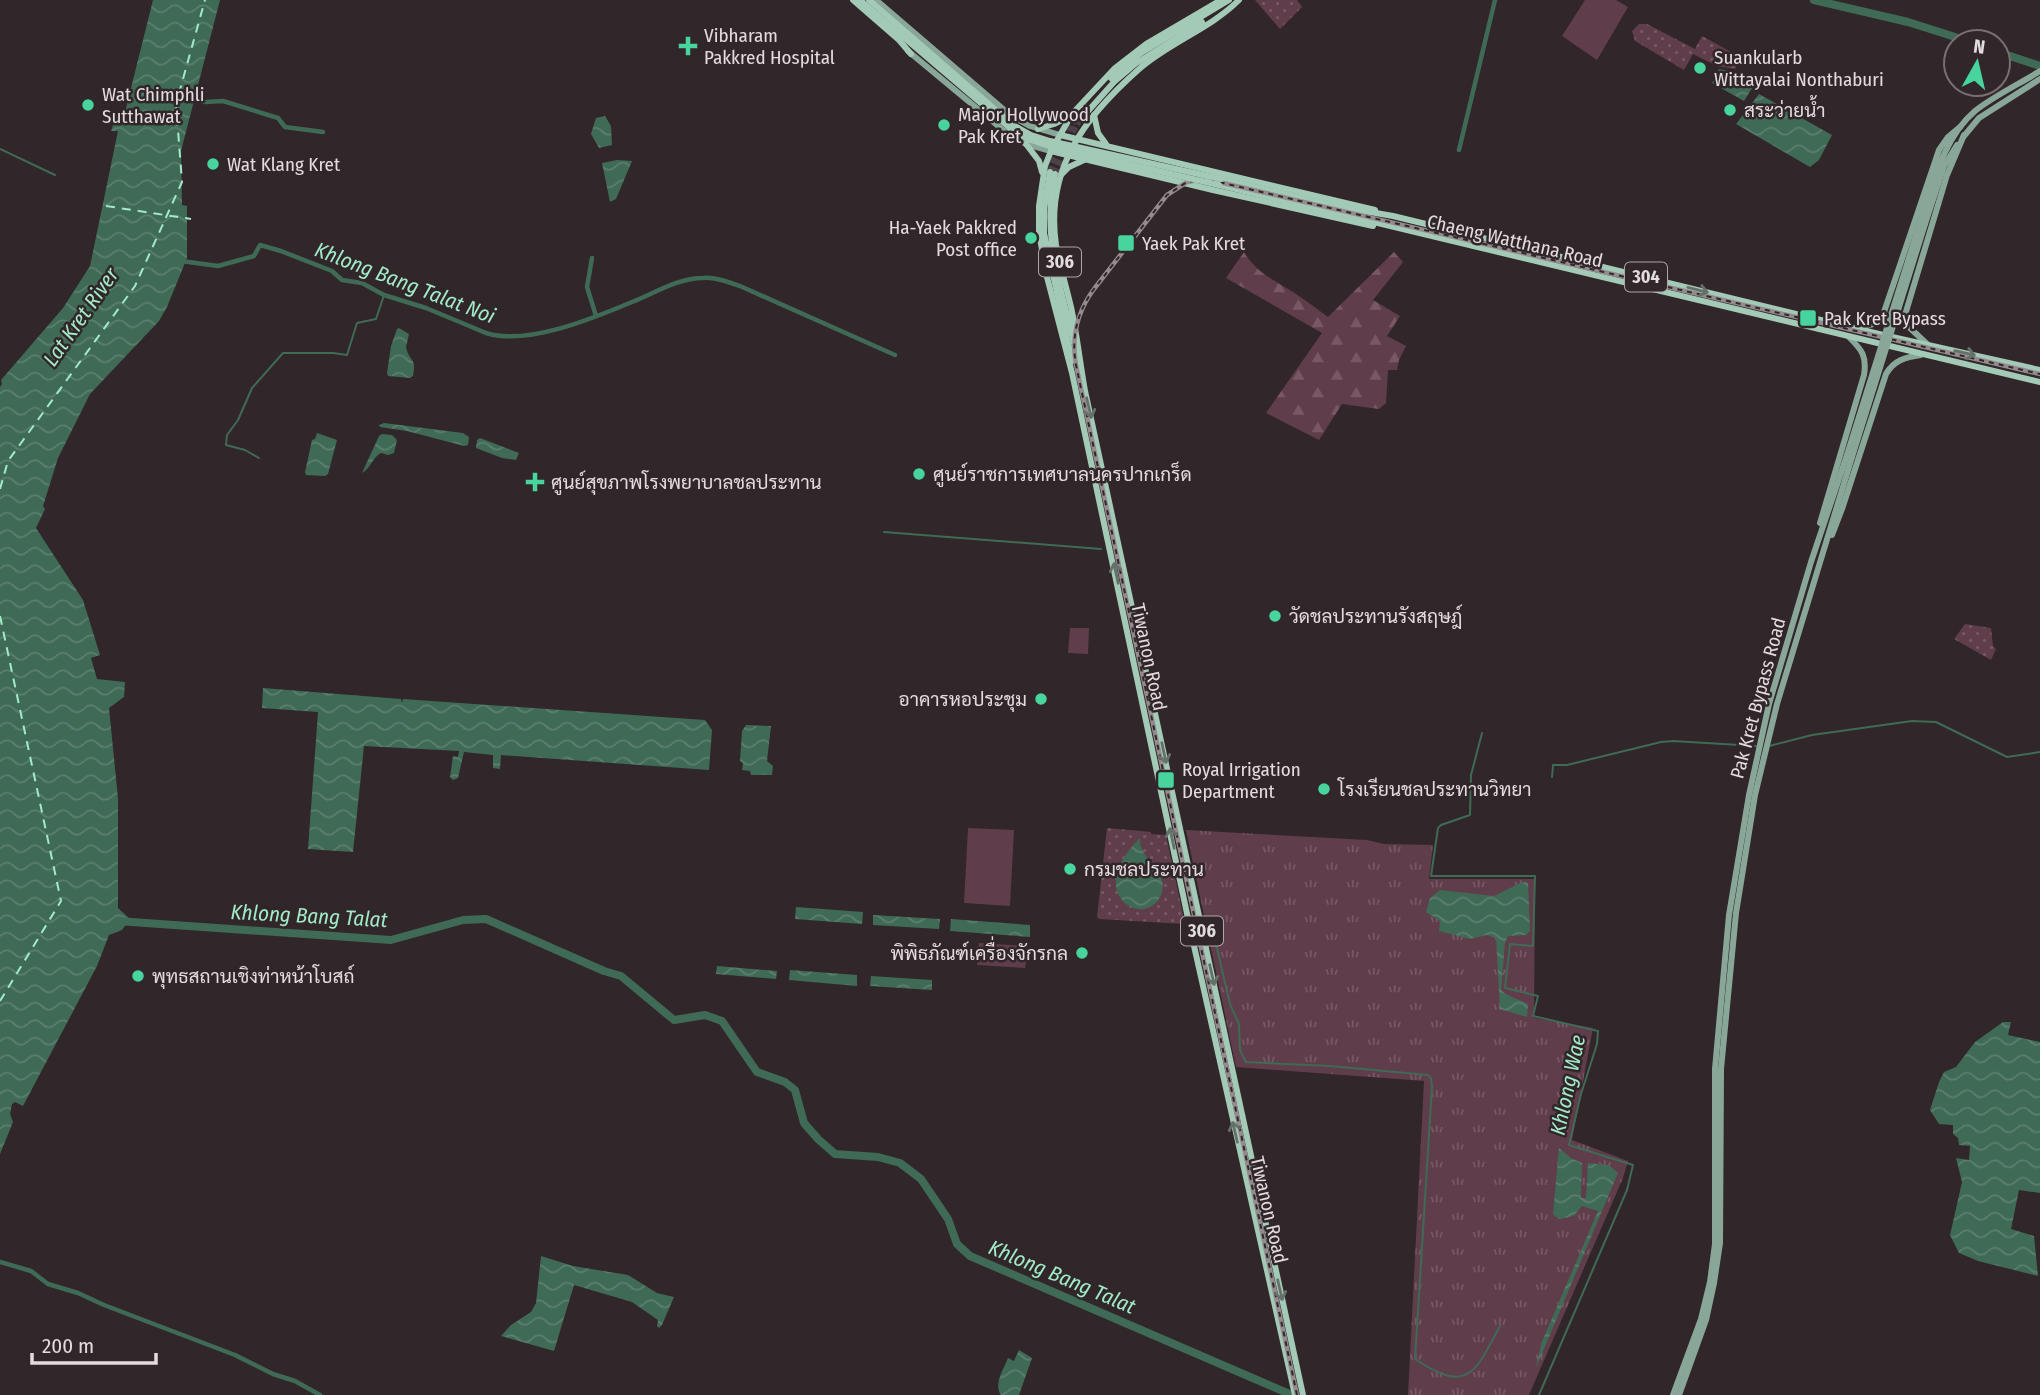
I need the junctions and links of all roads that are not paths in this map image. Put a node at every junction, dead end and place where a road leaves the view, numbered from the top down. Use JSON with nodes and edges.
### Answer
{"nodes":[{"id":1,"x":851,"y":0,"type":"edge"},
{"id":2,"x":860,"y":0,"type":"edge"},
{"id":3,"x":869,"y":0,"type":"edge"},
{"id":4,"x":876,"y":0,"type":"edge"},
{"id":5,"x":1221,"y":0,"type":"edge"},
{"id":6,"x":1229,"y":0,"type":"edge"},
{"id":7,"x":1238,"y":0,"type":"edge"},
{"id":8,"x":2039,"y":74,"type":"edge"},
{"id":9,"x":989,"y":98,"type":"junction"},
{"id":10,"x":1090,"y":110,"type":"junction"},
{"id":11,"x":978,"y":111,"type":"junction"},
{"id":12,"x":1072,"y":114,"type":"junction"},
{"id":13,"x":1960,"y":127,"type":"junction"},
{"id":14,"x":1038,"y":129,"type":"junction"},
{"id":15,"x":1060,"y":135,"type":"junction"},
{"id":16,"x":1964,"y":135,"type":"junction"},
{"id":17,"x":1076,"y":139,"type":"junction"},
{"id":18,"x":1026,"y":144,"type":"junction"},
{"id":19,"x":1108,"y":146,"type":"junction"},
{"id":20,"x":1051,"y":151,"type":"junction"},
{"id":21,"x":1067,"y":155,"type":"junction"},
{"id":22,"x":1150,"y":156,"type":"junction"},
{"id":23,"x":1086,"y":160,"type":"junction"},
{"id":24,"x":1055,"y":174,"type":"junction"},
{"id":25,"x":1148,"y":174,"type":"junction"},
{"id":26,"x":1043,"y":177,"type":"junction"},
{"id":27,"x":1220,"y":182,"type":"junction"},
{"id":28,"x":1393,"y":216,"type":"junction"},
{"id":29,"x":1923,"y":224,"type":"junction"},
{"id":30,"x":1392,"y":228,"type":"junction"},
{"id":31,"x":1892,"y":289,"type":"junction"},
{"id":32,"x":1912,"y":292,"type":"junction"},
{"id":33,"x":1857,"y":328,"type":"junction"},
{"id":34,"x":1884,"y":335,"type":"junction"},
{"id":35,"x":1849,"y":337,"type":"junction"},
{"id":36,"x":1899,"y":338,"type":"junction"},
{"id":37,"x":1927,"y":344,"type":"junction"},
{"id":38,"x":1880,"y":345,"type":"junction"},
{"id":39,"x":1894,"y":348,"type":"junction"},
{"id":40,"x":1921,"y":355,"type":"junction"},
{"id":41,"x":2040,"y":370,"type":"edge"},
{"id":42,"x":1072,"y":373,"type":"junction"},
{"id":43,"x":2040,"y":382,"type":"edge"},
{"id":44,"x":1860,"y":390,"type":"junction"},
{"id":45,"x":1878,"y":397,"type":"junction"},
{"id":46,"x":1849,"y":456,"type":"junction"},
{"id":47,"x":1823,"y":555,"type":"junction"},
{"id":48,"x":1811,"y":562,"type":"junction"},
{"id":49,"x":1132,"y":603,"type":"junction"},
{"id":50,"x":1122,"y":604,"type":"junction"},
{"id":51,"x":1145,"y":662,"type":"junction"},
{"id":52,"x":1135,"y":664,"type":"junction"},
{"id":53,"x":1764,"y":742,"type":"junction"},
{"id":54,"x":1761,"y":754,"type":"junction"},
{"id":55,"x":1250,"y":1199,"type":"junction"},
{"id":56,"x":1261,"y":1199,"type":"junction"},
{"id":57,"x":1294,"y":1395,"type":"edge"},
{"id":58,"x":1303,"y":1395,"type":"edge"},
{"id":59,"x":1673,"y":1395,"type":"edge"},
{"id":60,"x":1679,"y":1395,"type":"edge"}],
"edges":[{"from":1,"to":11,"type":"main road","name":"Chaeng Watthana Road"},
{"from":2,"to":27,"type":"main road","name":"Chaeng Watthana Road","bridge":true},
{"from":3,"to":27,"type":"main road","name":"Chaeng Watthana Road","bridge":true},
{"from":4,"to":9,"type":"main road","name":"Chaeng Watthana Road"},
{"from":5,"to":12,"type":"main road","name":"Tiwanon Road","number":"306"},
{"from":6,"to":10,"type":"main road","number":"306"},
{"from":7,"to":10,"type":"main road","number":"306"},
{"from":8,"to":13,"type":"main road","name":"Pak Kret Bypass Road"},
{"from":8,"to":16,"type":"main road","name":"Pak Kret Bypass Road"},
{"from":9,"to":11,"type":"main road"},
{"from":9,"to":14,"type":"main road","name":"Chaeng Watthana Road"},
{"from":10,"to":17,"type":"main road","name":"Tiwanon Road","number":"306"},
{"from":10,"to":19,"type":"main road"},
{"from":11,"to":18,"type":"main road","name":"Chaeng Watthana Road"},
{"from":12,"to":14,"type":"main road"},
{"from":12,"to":15,"type":"main road","name":"Tiwanon Road","number":"306"},
{"from":13,"to":29,"type":"main road","name":"Pak Kret Bypass Road"},
{"from":13,"to":31,"type":"main road"},
{"from":14,"to":15,"type":"main road","name":"Chaeng Watthana Road"},
{"from":15,"to":17,"type":"main road","name":"Chaeng Watthana Road","number":"304"},
{"from":15,"to":20,"type":"main road","name":"Tiwanon Road","number":"306"},
{"from":16,"to":29,"type":"main road","name":"Pak Kret Bypass Road"},
{"from":16,"to":32,"type":"main road"},
{"from":17,"to":19,"type":"main road","name":"Chaeng Watthana Road","number":"304"},
{"from":17,"to":21,"type":"main road","name":"Tiwanon Road","number":"306"},
{"from":18,"to":20,"type":"main road","name":"Chaeng Watthana Road"},
{"from":18,"to":26,"type":"main road"},
{"from":19,"to":22,"type":"main road","name":"Chaeng Watthana Road","number":"304"},
{"from":20,"to":21,"type":"main road","name":"Chaeng Watthana Road","number":"304"},
{"from":20,"to":26,"type":"main road","name":"Tiwanon Road","number":"306"},
{"from":21,"to":23,"type":"main road","name":"Chaeng Watthana Road","number":"304"},
{"from":21,"to":24,"type":"main road","name":"Tiwanon Road","number":"306"},
{"from":22,"to":25,"type":"main road"},
{"from":22,"to":28,"type":"main road","name":"Chaeng Watthana Road","number":"304"},
{"from":23,"to":24,"type":"main road"},
{"from":23,"to":25,"type":"main road","name":"Chaeng Watthana Road","number":"304"},
{"from":24,"to":42,"type":"main road","number":"306"},
{"from":24,"to":49,"type":"main road","name":"Tiwanon Road","number":"306","one_way":true},
{"from":25,"to":30,"type":"main road","name":"Chaeng Watthana Road","number":"304"},
{"from":26,"to":42,"type":"main road","name":"Tiwanon Road","number":"306"},
{"from":27,"to":28,"type":"main road","name":"Chaeng Watthana Road"},
{"from":27,"to":30,"type":"main road","name":"Chaeng Watthana Road"},
{"from":28,"to":33,"type":"main road","name":"Chaeng Watthana Road","number":"304","one_way":true},
{"from":29,"to":46,"type":"main road","name":"Pak Kret Bypass Road","bridge":true},
{"from":30,"to":35,"type":"main road","name":"Chaeng Watthana Road","number":"304"},
{"from":31,"to":32,"type":"main road"},
{"from":31,"to":33,"type":"main road"},
{"from":32,"to":37,"type":"main road"},
{"from":33,"to":34,"type":"main road","name":"Chaeng Watthana Road","number":"304"},
{"from":34,"to":36,"type":"main road","name":"Chaeng Watthana Road","number":"304"},
{"from":34,"to":38,"type":"main road"},
{"from":35,"to":38,"type":"main road","name":"Chaeng Watthana Road","number":"304"},
{"from":35,"to":44,"type":"main road"},
{"from":36,"to":37,"type":"main road","name":"Chaeng Watthana Road","number":"304"},
{"from":36,"to":39,"type":"main road"},
{"from":37,"to":41,"type":"main road","name":"Chaeng Watthana Road","number":"304","one_way":true},
{"from":38,"to":39,"type":"main road","name":"Chaeng Watthana Road","number":"304"},
{"from":39,"to":40,"type":"main road","name":"Chaeng Watthana Road","number":"304"},
{"from":40,"to":43,"type":"main road","name":"Chaeng Watthana Road","number":"304"},
{"from":40,"to":45,"type":"main road"},
{"from":50,"to":42,"type":"main road","name":"Tiwanon Road","number":"306","one_way":true},
{"from":44,"to":45,"type":"main road"},
{"from":44,"to":48,"type":"main road"},
{"from":45,"to":47,"type":"main road"},
{"from":46,"to":47,"type":"main road","name":"Pak Kret Bypass Road"},
{"from":46,"to":48,"type":"main road","name":"Pak Kret Bypass Road"},
{"from":47,"to":53,"type":"main road","name":"Pak Kret Bypass Road"},
{"from":48,"to":53,"type":"main road","name":"Pak Kret Bypass Road"},
{"from":49,"to":50,"type":"main road"},
{"from":49,"to":51,"type":"main road","name":"Tiwanon Road","number":"306"},
{"from":50,"to":52,"type":"main road","name":"Tiwanon Road","number":"306"},
{"from":51,"to":52,"type":"main road"},
{"from":51,"to":56,"type":"main road","name":"Tiwanon Road","number":"306","one_way":true},
{"from":55,"to":52,"type":"main road","name":"Tiwanon Road","number":"306","one_way":true},
{"from":53,"to":54,"type":"main road","name":"Pak Kret Bypass Road"},
{"from":54,"to":59,"type":"main road","name":"Pak Kret Bypass Road"},
{"from":54,"to":60,"type":"main road","name":"Pak Kret Bypass Road"},
{"from":55,"to":56,"type":"main road"},
{"from":55,"to":57,"type":"main road","name":"Tiwanon Road","number":"306"},
{"from":56,"to":58,"type":"main road","name":"Tiwanon Road","number":"306","one_way":true}]}
